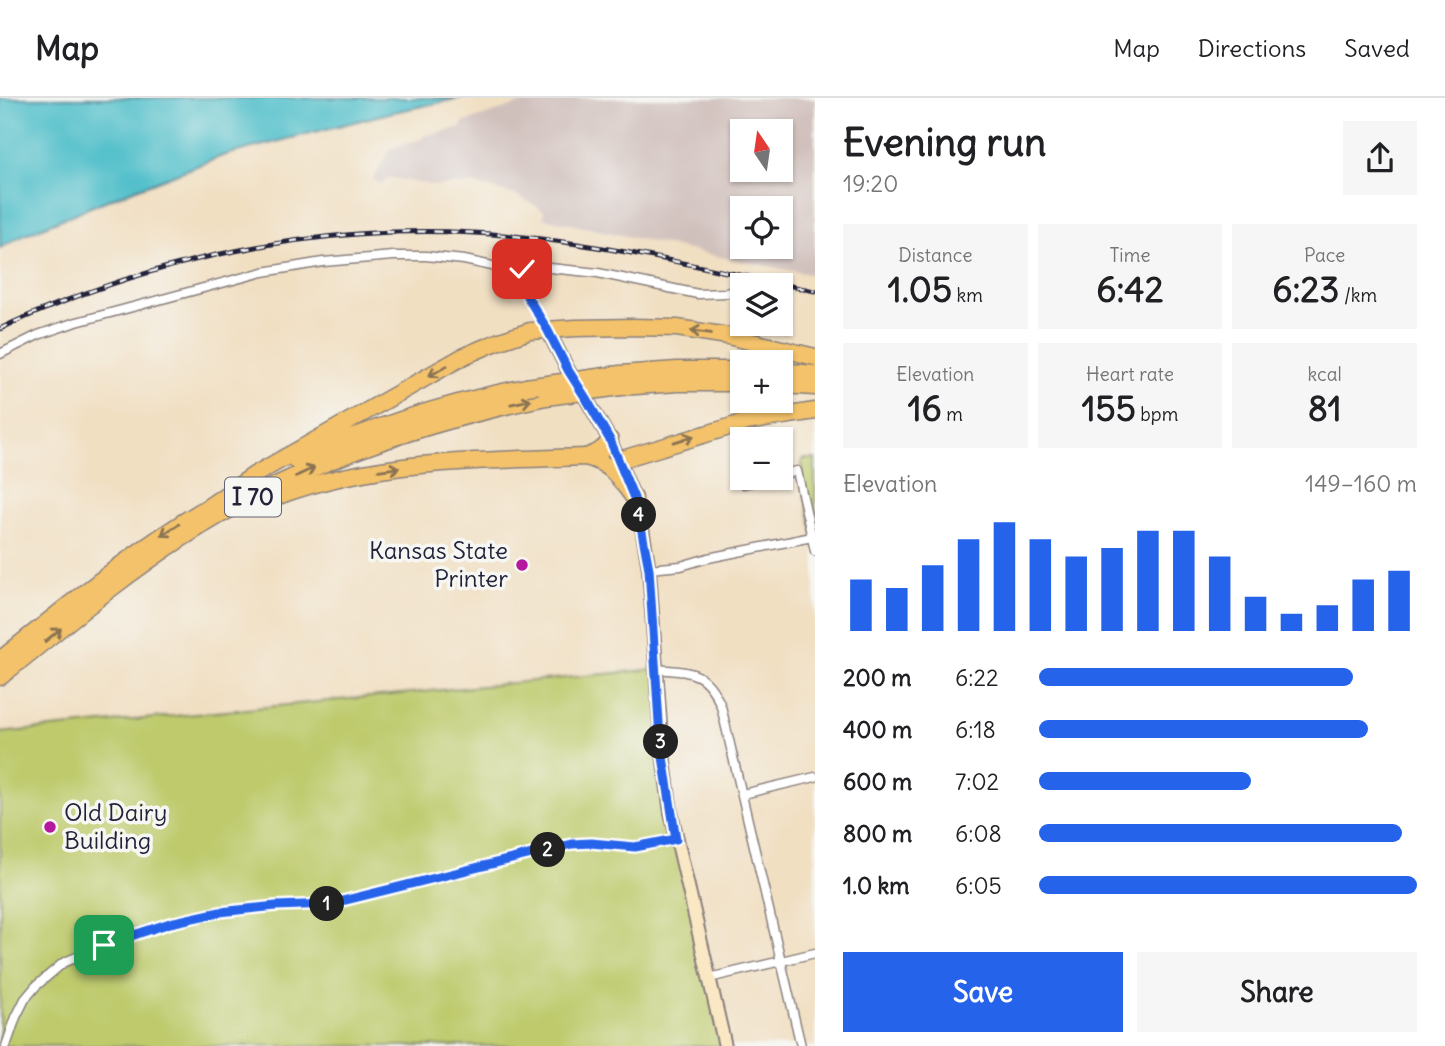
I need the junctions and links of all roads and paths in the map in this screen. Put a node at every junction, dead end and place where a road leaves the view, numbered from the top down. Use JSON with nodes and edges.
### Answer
{"nodes":[{"id":1,"x":514,"y":269,"type":"junction"},
{"id":2,"x":730,"y":292,"type":"edge"},
{"id":3,"x":547,"y":329,"type":"junction"},
{"id":4,"x":0,"y":354,"type":"edge"},
{"id":5,"x":815,"y":357,"type":"edge"},
{"id":6,"x":730,"y":370,"type":"edge"},
{"id":7,"x":793,"y":372,"type":"edge"},
{"id":8,"x":815,"y":374,"type":"edge"},
{"id":9,"x":620,"y":380,"type":"junction"},
{"id":10,"x":730,"y":383,"type":"edge"},
{"id":11,"x":793,"y":386,"type":"edge"},
{"id":12,"x":815,"y":387,"type":"edge"},
{"id":13,"x":815,"y":411,"type":"edge"},
{"id":14,"x":610,"y":440,"type":"junction"},
{"id":15,"x":586,"y":457,"type":"junction"},
{"id":16,"x":619,"y":460,"type":"junction"},
{"id":17,"x":793,"y":472,"type":"edge"},
{"id":18,"x":634,"y":498,"type":"junction"},
{"id":19,"x":211,"y":505,"type":"junction"},
{"id":20,"x":812,"y":537,"type":"junction"},
{"id":21,"x":164,"y":550,"type":"junction"},
{"id":22,"x":815,"y":551,"type":"edge"},
{"id":23,"x":649,"y":569,"type":"junction"},
{"id":24,"x":0,"y":660,"type":"edge"},
{"id":25,"x":656,"y":669,"type":"junction"},
{"id":26,"x":0,"y":677,"type":"edge"},
{"id":27,"x":815,"y":777,"type":"edge"},
{"id":28,"x":743,"y":794,"type":"junction"},
{"id":29,"x":676,"y":839,"type":"junction"},
{"id":30,"x":815,"y":953,"type":"edge"},
{"id":31,"x":780,"y":961,"type":"junction"},
{"id":32,"x":709,"y":978,"type":"junction"},
{"id":33,"x":6,"y":1046,"type":"edge"},
{"id":34,"x":725,"y":1046,"type":"edge"},
{"id":35,"x":801,"y":1046,"type":"edge"}],
"edges":[{"from":1,"to":2,"type":"street"},
{"from":1,"to":3,"type":"street"},
{"from":1,"to":4,"type":"street"},
{"from":5,"to":3,"type":"highway","one_way":true},
{"from":3,"to":14,"type":"main road"},
{"from":3,"to":19,"type":"highway","one_way":true},
{"from":6,"to":9,"type":"highway","number":"I 70"},
{"from":7,"to":8,"type":"highway"},
{"from":9,"to":10,"type":"highway","number":"I 70"},
{"from":9,"to":19,"type":"highway","number":"I 70","bridge":true},
{"from":21,"to":9,"type":"highway","number":"I 70","one_way":true,"bridge":true},
{"from":11,"to":12,"type":"highway"},
{"from":16,"to":13,"type":"highway","one_way":true},
{"from":14,"to":15,"type":"highway"},
{"from":14,"to":16,"type":"main road"},
{"from":15,"to":18,"type":"highway"},
{"from":21,"to":15,"type":"highway","one_way":true},
{"from":16,"to":18,"type":"main road"},
{"from":17,"to":20,"type":"street"},
{"from":18,"to":23,"type":"main road"},
{"from":19,"to":24,"type":"highway","number":"I 70","one_way":true},
{"from":20,"to":22,"type":"street"},
{"from":20,"to":23,"type":"street"},
{"from":26,"to":21,"type":"highway","number":"I 70","one_way":true},
{"from":23,"to":25,"type":"main road"},
{"from":25,"to":28,"type":"street"},
{"from":25,"to":29,"type":"main road"},
{"from":27,"to":28,"type":"street"},
{"from":28,"to":31,"type":"street"},
{"from":29,"to":32,"type":"main road"},
{"from":29,"to":33,"type":"street"},
{"from":30,"to":31,"type":"street"},
{"from":31,"to":32,"type":"street"},
{"from":31,"to":35,"type":"street"},
{"from":32,"to":34,"type":"main road"}]}
